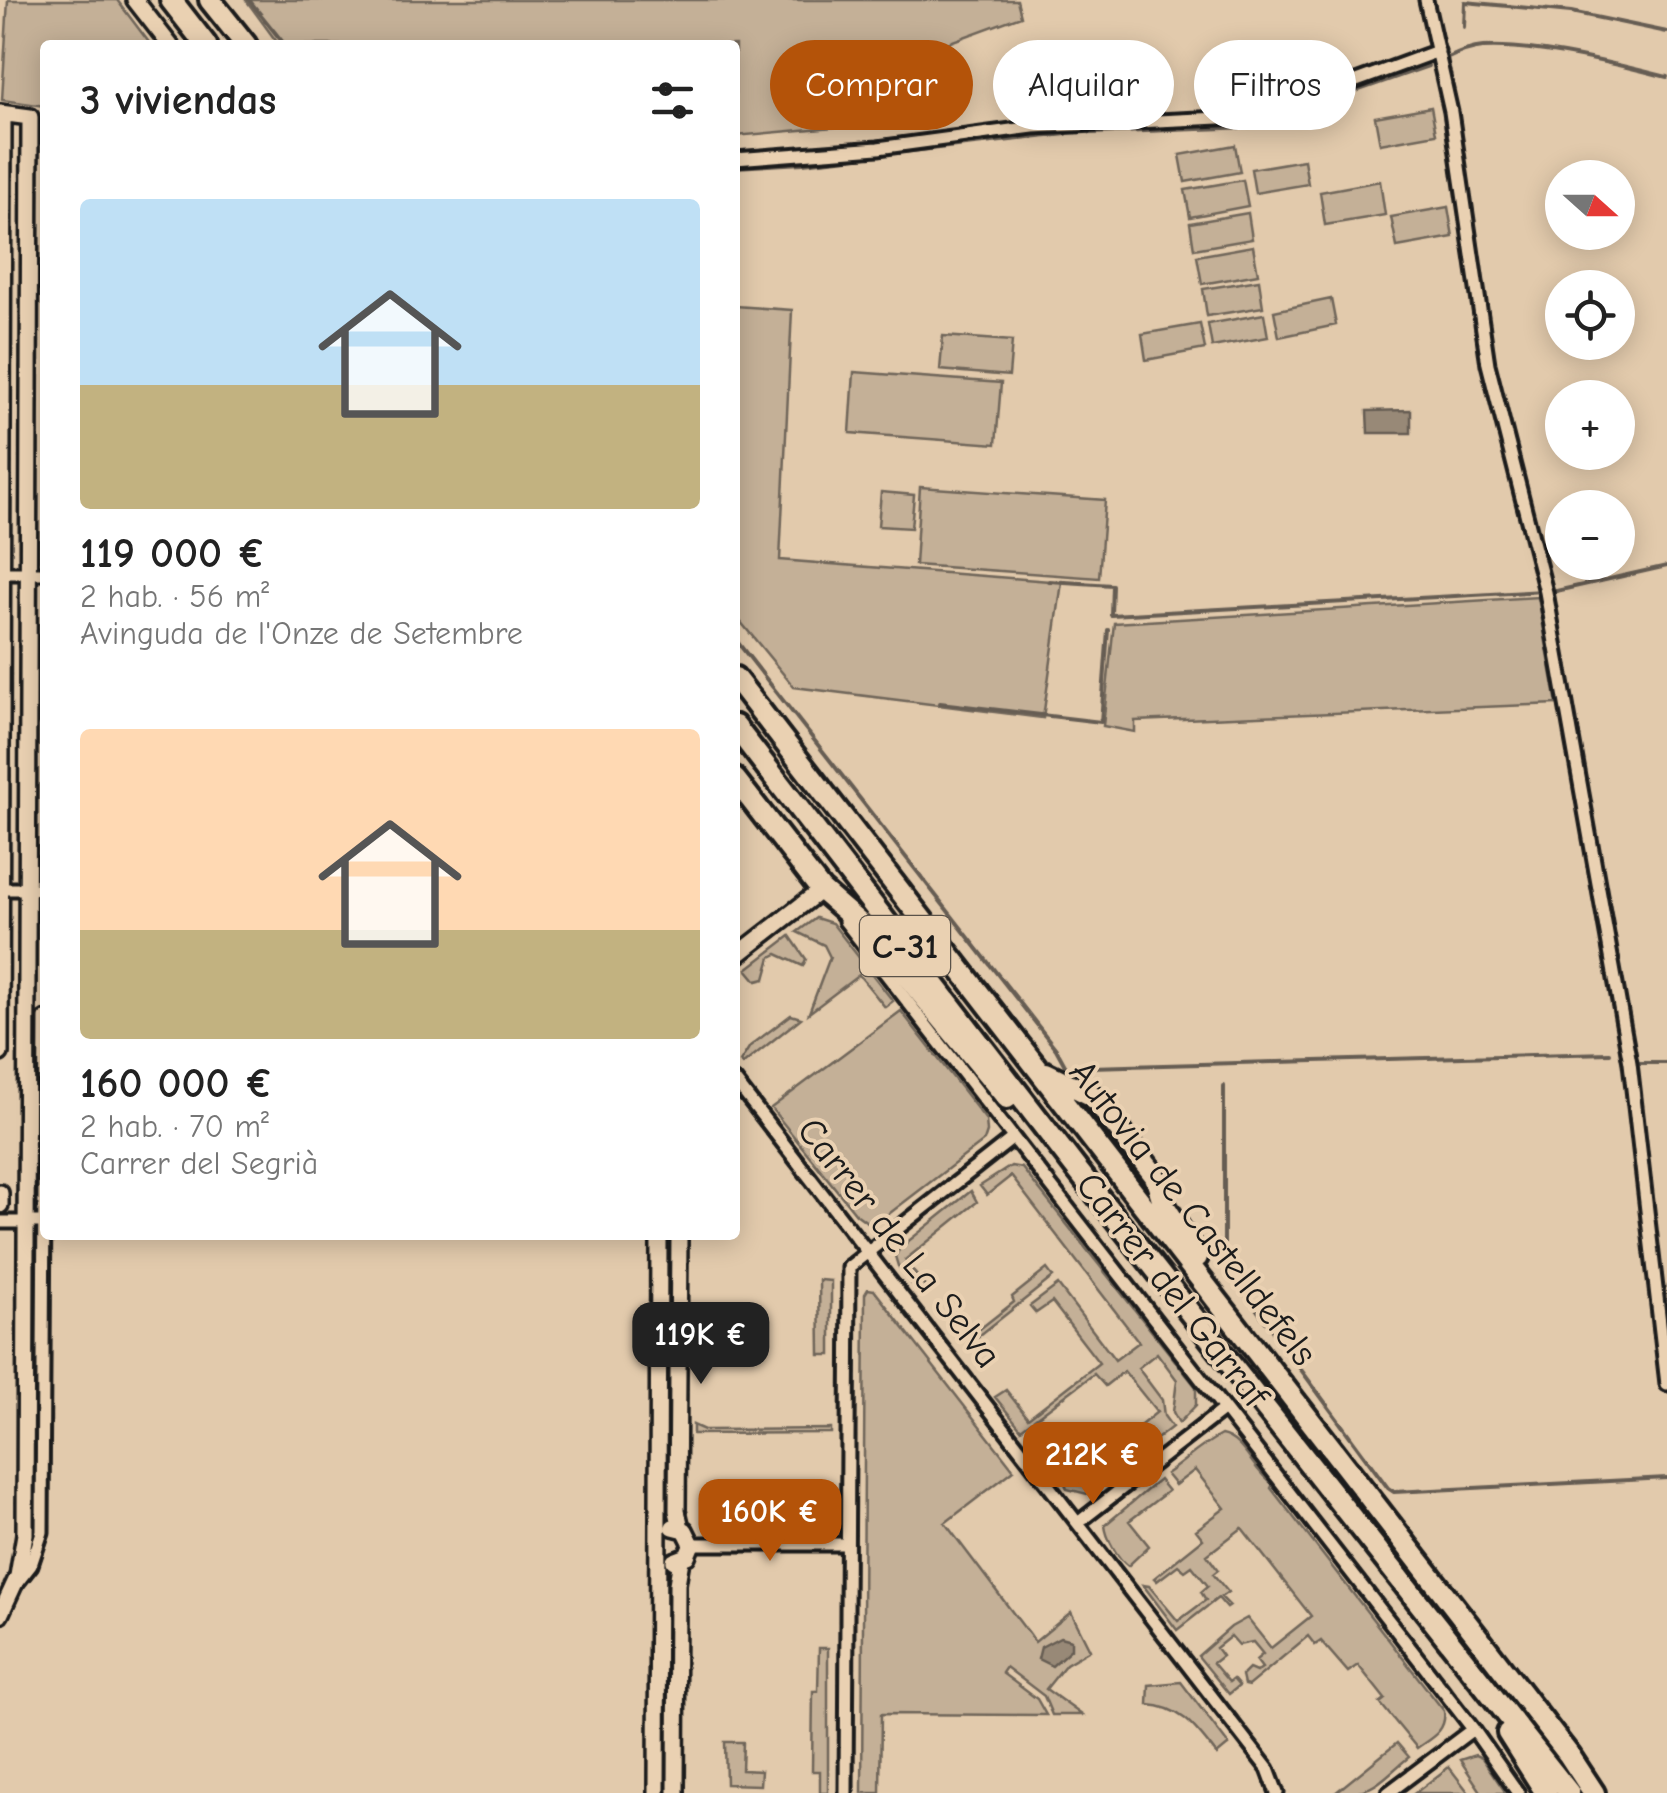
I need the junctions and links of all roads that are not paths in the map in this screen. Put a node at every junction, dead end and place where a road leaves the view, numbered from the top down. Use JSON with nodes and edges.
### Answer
{"nodes":[{"id":1,"x":136,"y":0,"type":"edge"},
{"id":2,"x":171,"y":0,"type":"edge"},
{"id":3,"x":210,"y":0,"type":"edge"},
{"id":4,"x":1426,"y":0,"type":"edge"},
{"id":5,"x":166,"y":40,"type":"edge"},
{"id":6,"x":202,"y":40,"type":"edge"},
{"id":7,"x":242,"y":40,"type":"edge"},
{"id":8,"x":1438,"y":51,"type":"junction"},
{"id":9,"x":2,"y":114,"type":"edge"},
{"id":10,"x":740,"y":159,"type":"edge"},
{"id":11,"x":1,"y":573,"type":"edge"},
{"id":12,"x":37,"y":573,"type":"edge"},
{"id":13,"x":740,"y":684,"type":"edge"},
{"id":14,"x":740,"y":732,"type":"edge"},
{"id":15,"x":740,"y":785,"type":"edge"},
{"id":16,"x":0,"y":889,"type":"edge"},
{"id":17,"x":36,"y":889,"type":"edge"},
{"id":18,"x":821,"y":890,"type":"junction"},
{"id":19,"x":740,"y":952,"type":"edge"},
{"id":20,"x":0,"y":1053,"type":"edge"},
{"id":21,"x":740,"y":1087,"type":"edge"},
{"id":22,"x":740,"y":1101,"type":"edge"},
{"id":23,"x":760,"y":1113,"type":"junction"},
{"id":24,"x":1014,"y":1138,"type":"junction"},
{"id":25,"x":1075,"y":1167,"type":"junction"},
{"id":26,"x":0,"y":1193,"type":"edge"},
{"id":27,"x":0,"y":1205,"type":"edge"},
{"id":28,"x":0,"y":1222,"type":"edge"},
{"id":29,"x":27,"y":1222,"type":"junction"},
{"id":30,"x":40,"y":1222,"type":"edge"},
{"id":31,"x":45,"y":1240,"type":"edge"},
{"id":32,"x":659,"y":1240,"type":"edge"},
{"id":33,"x":679,"y":1240,"type":"edge"},
{"id":34,"x":866,"y":1253,"type":"junction"},
{"id":35,"x":1667,"y":1384,"type":"edge"},
{"id":36,"x":1224,"y":1409,"type":"junction"},
{"id":37,"x":1078,"y":1522,"type":"junction"},
{"id":38,"x":681,"y":1528,"type":"junction"},
{"id":39,"x":660,"y":1543,"type":"junction"},
{"id":40,"x":692,"y":1544,"type":"junction"},
{"id":41,"x":847,"y":1544,"type":"junction"},
{"id":42,"x":680,"y":1560,"type":"junction"},
{"id":43,"x":13,"y":1587,"type":"junction"},
{"id":44,"x":0,"y":1615,"type":"edge"},
{"id":45,"x":1464,"y":1658,"type":"junction"},
{"id":46,"x":1472,"y":1730,"type":"junction"},
{"id":47,"x":1569,"y":1756,"type":"junction"},
{"id":48,"x":658,"y":1793,"type":"edge"},
{"id":49,"x":676,"y":1793,"type":"edge"},
{"id":50,"x":846,"y":1793,"type":"edge"},
{"id":51,"x":1277,"y":1793,"type":"edge"},
{"id":52,"x":1388,"y":1793,"type":"edge"},
{"id":53,"x":1518,"y":1793,"type":"edge"},
{"id":54,"x":1546,"y":1793,"type":"edge"},
{"id":55,"x":1569,"y":1793,"type":"edge"},
{"id":56,"x":1594,"y":1793,"type":"edge"},
{"id":57,"x":1605,"y":1793,"type":"edge"}],
"edges":[{"from":1,"to":5,"type":"street"},
{"from":2,"to":6,"type":"highway"},
{"from":3,"to":7,"type":"highway"},
{"from":4,"to":8,"type":"street"},
{"from":8,"to":10,"type":"street"},
{"from":8,"to":35,"type":"street"},
{"from":9,"to":11,"type":"street"},
{"from":9,"to":12,"type":"street"},
{"from":11,"to":12,"type":"street"},
{"from":11,"to":16,"type":"street"},
{"from":12,"to":17,"type":"street"},
{"from":13,"to":47,"type":"highway","name":"Autovia de Castelldefels","number":"C-31"},
{"from":14,"to":25,"type":"highway","name":"Autovia de Castelldefels","number":"C-31"},
{"from":15,"to":18,"type":"highway"},
{"from":16,"to":17,"type":"street"},
{"from":16,"to":20,"type":"street"},
{"from":17,"to":29,"type":"street"},
{"from":18,"to":19,"type":"street"},
{"from":18,"to":24,"type":"street","name":"Carrer del Garraf"},
{"from":18,"to":25,"type":"highway"},
{"from":21,"to":23,"type":"street","name":"Carrer de La Selva"},
{"from":22,"to":23,"type":"street","name":"Carrer de La Selva"},
{"from":23,"to":34,"type":"street","name":"Carrer de La Selva"},
{"from":24,"to":34,"type":"street"},
{"from":24,"to":36,"type":"street","name":"Carrer del Garraf"},
{"from":25,"to":45,"type":"highway","name":"Autovia de Castelldefels","number":"C-31"},
{"from":26,"to":27,"type":"street"},
{"from":28,"to":29,"type":"street"},
{"from":29,"to":30,"type":"street"},
{"from":29,"to":43,"type":"street"},
{"from":31,"to":43,"type":"street"},
{"from":32,"to":39,"type":"street"},
{"from":33,"to":38,"type":"street"},
{"from":34,"to":37,"type":"street","name":"Carrer de La Selva"},
{"from":34,"to":41,"type":"street"},
{"from":36,"to":37,"type":"street"},
{"from":36,"to":46,"type":"street","name":"Carrer del Garraf"},
{"from":37,"to":51,"type":"street","name":"Carrer de La Selva"},
{"from":38,"to":39,"type":"street"},
{"from":38,"to":40,"type":"street"},
{"from":39,"to":42,"type":"street"},
{"from":39,"to":48,"type":"street"},
{"from":40,"to":41,"type":"street"},
{"from":40,"to":42,"type":"street"},
{"from":41,"to":50,"type":"street"},
{"from":42,"to":49,"type":"street"},
{"from":43,"to":44,"type":"street"},
{"from":45,"to":54,"type":"highway"},
{"from":45,"to":55,"type":"highway","name":"Autovia de Castelldefels","number":"C-31"},
{"from":46,"to":52,"type":"street"},
{"from":46,"to":53,"type":"street","name":"Carrer del Garraf"},
{"from":47,"to":56,"type":"highway","name":"Autovia de Castelldefels"},
{"from":47,"to":57,"type":"highway"}]}
